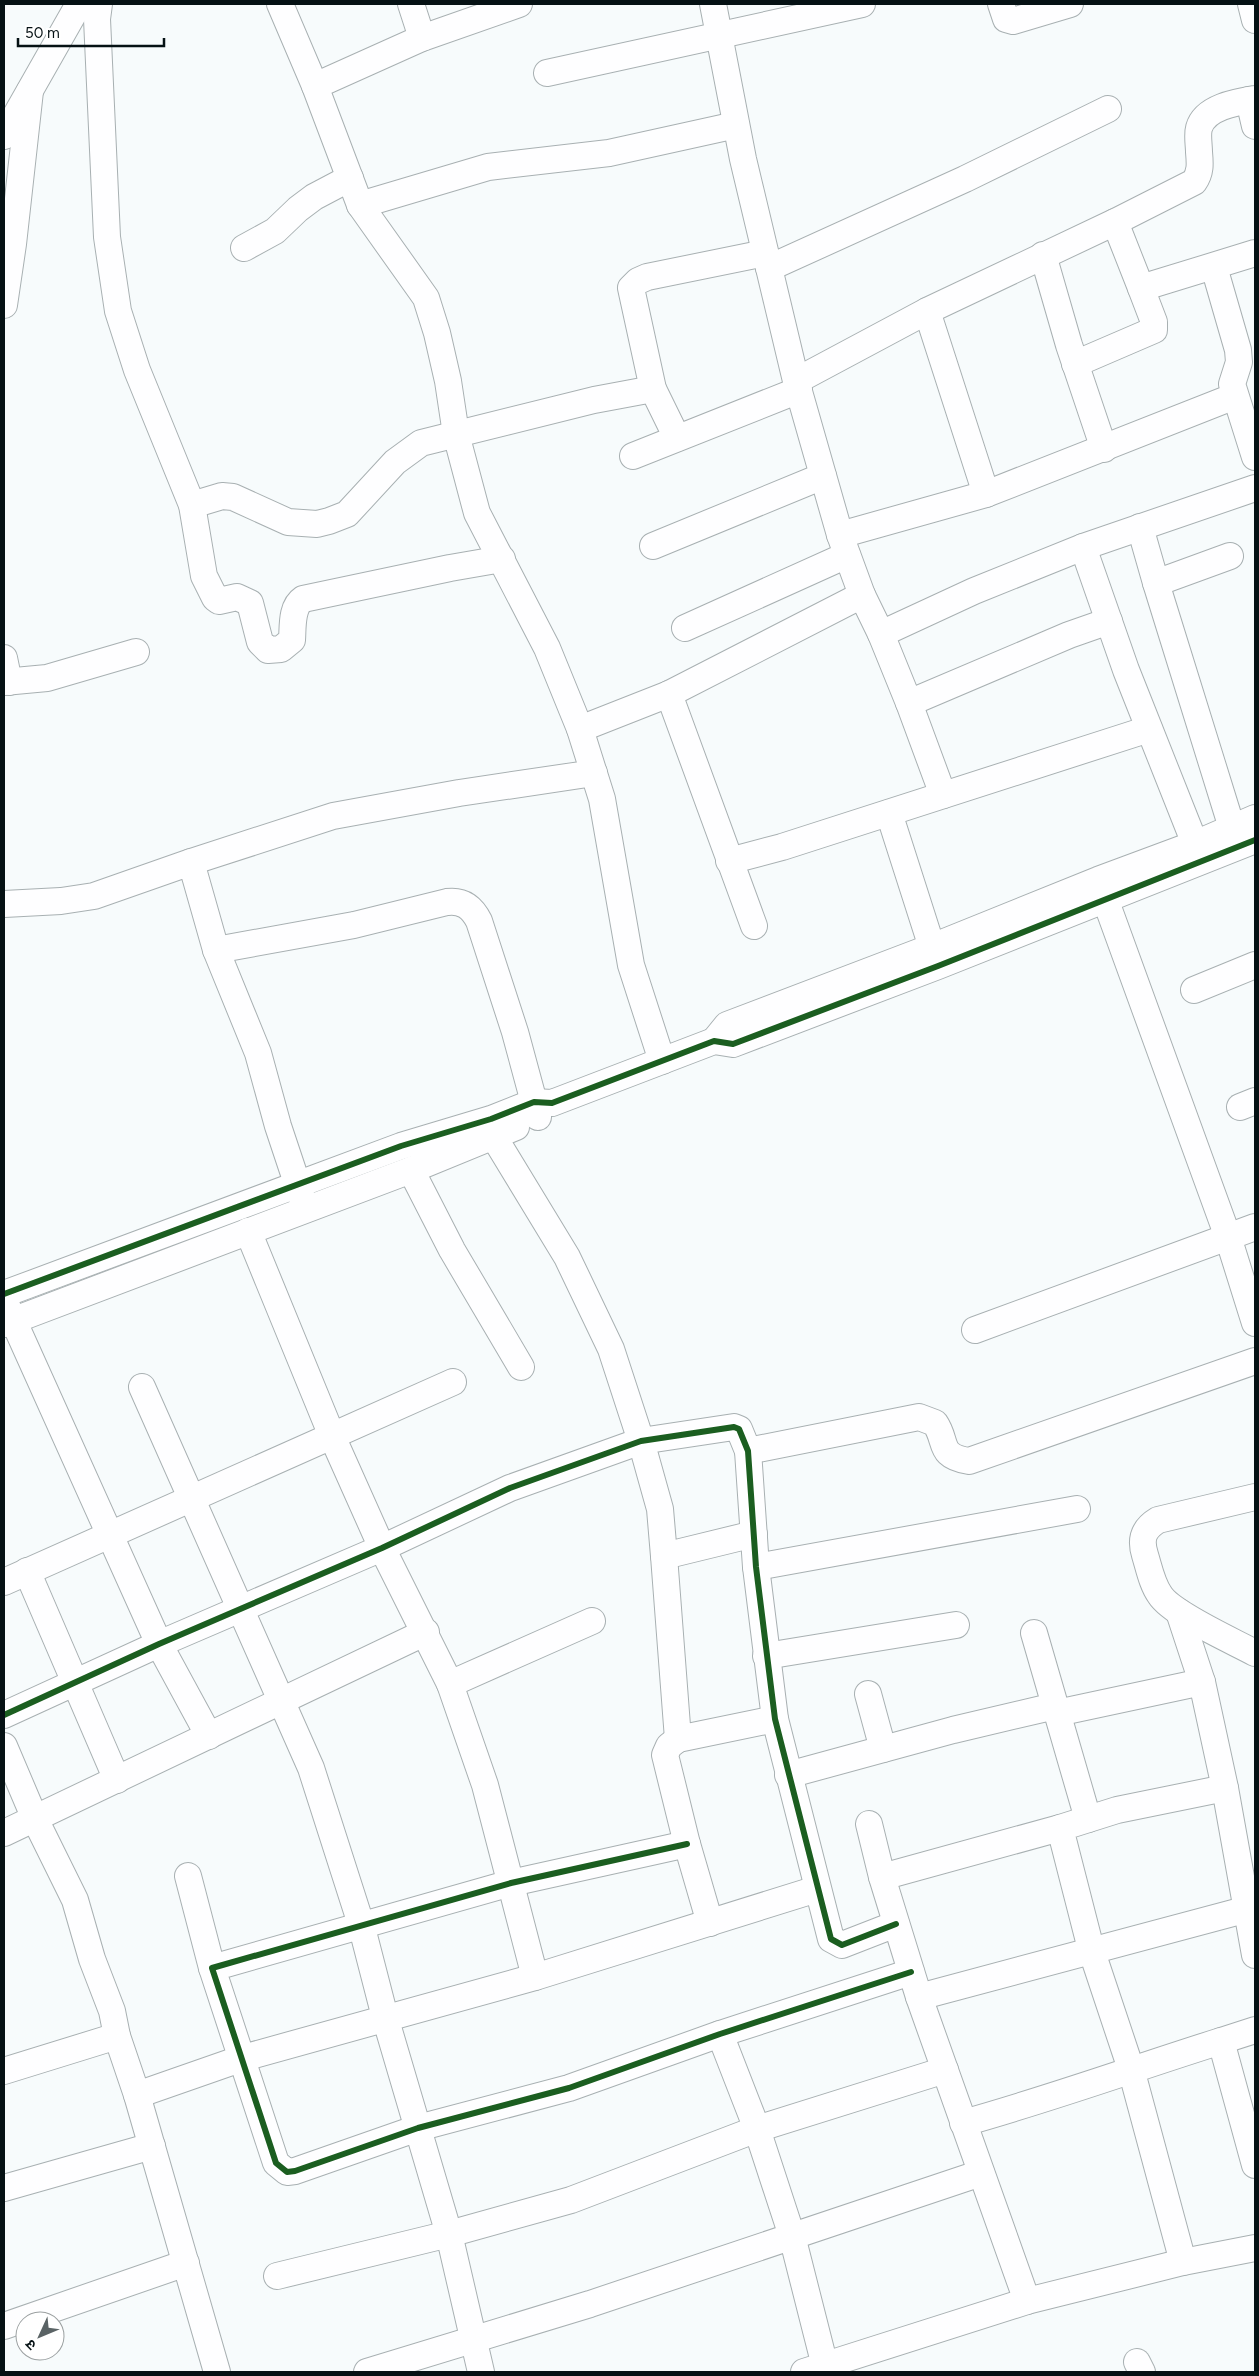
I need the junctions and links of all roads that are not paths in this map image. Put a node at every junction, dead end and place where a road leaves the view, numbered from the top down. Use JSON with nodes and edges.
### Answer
{"nodes":[{"id":1,"x":79,"y":4,"type":"edge"},
{"id":2,"x":99,"y":4,"type":"edge"},
{"id":3,"x":280,"y":4,"type":"edge"},
{"id":4,"x":411,"y":4,"type":"edge"},
{"id":5,"x":518,"y":4,"type":"edge"},
{"id":6,"x":713,"y":4,"type":"edge"},
{"id":7,"x":862,"y":4,"type":"edge"},
{"id":8,"x":1001,"y":4,"type":"edge"},
{"id":9,"x":1070,"y":4,"type":"edge"},
{"id":10,"x":1251,"y":4,"type":"edge"},
{"id":11,"x":1255,"y":20,"type":"edge"},
{"id":12,"x":720,"y":36,"type":"junction"},
{"id":13,"x":422,"y":38,"type":"junction"},
{"id":14,"x":547,"y":73,"type":"dead end"},
{"id":15,"x":315,"y":86,"type":"junction"},
{"id":16,"x":30,"y":91,"type":"junction"},
{"id":17,"x":1252,"y":100,"type":"edge"},
{"id":18,"x":1108,"y":109,"type":"dead end"},
{"id":19,"x":736,"y":125,"type":"junction"},
{"id":20,"x":1255,"y":126,"type":"edge"},
{"id":21,"x":4,"y":136,"type":"edge"},
{"id":22,"x":350,"y":178,"type":"junction"},
{"id":23,"x":360,"y":204,"type":"junction"},
{"id":24,"x":1115,"y":222,"type":"junction"},
{"id":25,"x":244,"y":248,"type":"dead end"},
{"id":26,"x":1255,"y":253,"type":"edge"},
{"id":27,"x":1043,"y":255,"type":"junction"},
{"id":28,"x":767,"y":260,"type":"junction"},
{"id":29,"x":1214,"y":267,"type":"junction"},
{"id":30,"x":1141,"y":288,"type":"junction"},
{"id":31,"x":4,"y":305,"type":"edge"},
{"id":32,"x":927,"y":311,"type":"junction"},
{"id":33,"x":1075,"y":364,"type":"junction"},
{"id":34,"x":798,"y":386,"type":"junction"},
{"id":35,"x":653,"y":389,"type":"junction"},
{"id":36,"x":1235,"y":396,"type":"junction"},
{"id":37,"x":456,"y":434,"type":"junction"},
{"id":38,"x":677,"y":438,"type":"junction"},
{"id":39,"x":1104,"y":449,"type":"junction"},
{"id":40,"x":632,"y":456,"type":"dead end"},
{"id":41,"x":1255,"y":457,"type":"edge"},
{"id":42,"x":823,"y":476,"type":"junction"},
{"id":43,"x":1255,"y":488,"type":"edge"},
{"id":44,"x":986,"y":494,"type":"junction"},
{"id":45,"x":192,"y":505,"type":"junction"},
{"id":46,"x":1140,"y":527,"type":"junction"},
{"id":47,"x":843,"y":545,"type":"junction"},
{"id":48,"x":653,"y":546,"type":"dead end"},
{"id":49,"x":1083,"y":547,"type":"junction"},
{"id":50,"x":1230,"y":556,"type":"dead end"},
{"id":51,"x":502,"y":559,"type":"junction"},
{"id":52,"x":1156,"y":583,"type":"junction"},
{"id":53,"x":862,"y":595,"type":"junction"},
{"id":54,"x":1109,"y":621,"type":"junction"},
{"id":55,"x":685,"y":628,"type":"dead end"},
{"id":56,"x":881,"y":634,"type":"junction"},
{"id":57,"x":136,"y":652,"type":"dead end"},
{"id":58,"x":6,"y":674,"type":"edge"},
{"id":59,"x":669,"y":694,"type":"junction"},
{"id":60,"x":909,"y":703,"type":"junction"},
{"id":61,"x":580,"y":729,"type":"junction"},
{"id":62,"x":1149,"y":729,"type":"junction"},
{"id":63,"x":594,"y":774,"type":"junction"},
{"id":64,"x":942,"y":795,"type":"junction"},
{"id":65,"x":890,"y":812,"type":"junction"},
{"id":66,"x":1244,"y":823,"type":"edge"},
{"id":67,"x":1255,"y":840,"type":"edge"},
{"id":68,"x":1199,"y":853,"type":"junction"},
{"id":69,"x":192,"y":862,"type":"junction"},
{"id":70,"x":729,"y":862,"type":"junction"},
{"id":71,"x":1102,"y":890,"type":"junction"},
{"id":72,"x":4,"y":904,"type":"edge"},
{"id":73,"x":754,"y":926,"type":"dead end"},
{"id":74,"x":216,"y":950,"type":"junction"},
{"id":75,"x":935,"y":957,"type":"junction"},
{"id":76,"x":1255,"y":964,"type":"edge"},
{"id":77,"x":1194,"y":990,"type":"dead end"},
{"id":78,"x":662,"y":1061,"type":"junction"},
{"id":79,"x":541,"y":1107,"type":"junction"},
{"id":80,"x":494,"y":1137,"type":"junction"},
{"id":81,"x":411,"y":1170,"type":"junction"},
{"id":82,"x":302,"y":1197,"type":"junction"},
{"id":83,"x":1255,"y":1227,"type":"edge"},
{"id":84,"x":248,"y":1231,"type":"junction"},
{"id":85,"x":1228,"y":1238,"type":"junction"},
{"id":86,"x":4,"y":1294,"type":"edge"},
{"id":87,"x":6,"y":1315,"type":"edge"},
{"id":88,"x":1255,"y":1323,"type":"edge"},
{"id":89,"x":974,"y":1330,"type":"dead end"},
{"id":90,"x":1255,"y":1361,"type":"edge"},
{"id":91,"x":521,"y":1367,"type":"dead end"},
{"id":92,"x":453,"y":1382,"type":"dead end"},
{"id":93,"x":142,"y":1388,"type":"dead end"},
{"id":94,"x":332,"y":1436,"type":"junction"},
{"id":95,"x":642,"y":1441,"type":"junction"},
{"id":96,"x":748,"y":1451,"type":"junction"},
{"id":97,"x":1255,"y":1498,"type":"edge"},
{"id":98,"x":191,"y":1499,"type":"junction"},
{"id":99,"x":1076,"y":1509,"type":"dead end"},
{"id":100,"x":111,"y":1534,"type":"junction"},
{"id":101,"x":754,"y":1534,"type":"junction"},
{"id":102,"x":382,"y":1548,"type":"junction"},
{"id":103,"x":664,"y":1556,"type":"junction"},
{"id":104,"x":756,"y":1567,"type":"junction"},
{"id":105,"x":28,"y":1571,"type":"junction"},
{"id":106,"x":4,"y":1582,"type":"edge"},
{"id":107,"x":241,"y":1610,"type":"junction"},
{"id":108,"x":1179,"y":1612,"type":"junction"},
{"id":109,"x":592,"y":1621,"type":"dead end"},
{"id":110,"x":956,"y":1625,"type":"dead end"},
{"id":111,"x":426,"y":1632,"type":"junction"},
{"id":112,"x":1034,"y":1633,"type":"dead end"},
{"id":113,"x":159,"y":1644,"type":"junction"},
{"id":114,"x":1255,"y":1653,"type":"edge"},
{"id":115,"x":766,"y":1656,"type":"junction"},
{"id":116,"x":1202,"y":1682,"type":"junction"},
{"id":117,"x":74,"y":1683,"type":"junction"},
{"id":118,"x":450,"y":1684,"type":"junction"},
{"id":119,"x":868,"y":1694,"type":"dead end"},
{"id":120,"x":281,"y":1702,"type":"junction"},
{"id":121,"x":1056,"y":1709,"type":"junction"},
{"id":122,"x":4,"y":1715,"type":"edge"},
{"id":123,"x":775,"y":1719,"type":"junction"},
{"id":124,"x":210,"y":1736,"type":"junction"},
{"id":125,"x":678,"y":1739,"type":"junction"},
{"id":126,"x":4,"y":1746,"type":"edge"},
{"id":127,"x":883,"y":1749,"type":"junction"},
{"id":128,"x":788,"y":1776,"type":"junction"},
{"id":129,"x":117,"y":1780,"type":"junction"},
{"id":130,"x":1225,"y":1788,"type":"junction"},
{"id":131,"x":36,"y":1819,"type":"junction"},
{"id":132,"x":1088,"y":1819,"type":"junction"},
{"id":133,"x":869,"y":1824,"type":"dead end"},
{"id":134,"x":1060,"y":1828,"type":"junction"},
{"id":135,"x":4,"y":1832,"type":"edge"},
{"id":136,"x":687,"y":1844,"type":"junction"},
{"id":137,"x":188,"y":1876,"type":"dead end"},
{"id":138,"x":882,"y":1878,"type":"junction"},
{"id":139,"x":512,"y":1883,"type":"junction"},
{"id":140,"x":817,"y":1888,"type":"junction"},
{"id":141,"x":1248,"y":1908,"type":"junction"},
{"id":142,"x":361,"y":1924,"type":"junction"},
{"id":143,"x":710,"y":1924,"type":"junction"},
{"id":144,"x":896,"y":1924,"type":"junction"},
{"id":145,"x":1091,"y":1949,"type":"junction"},
{"id":146,"x":1255,"y":1955,"type":"edge"},
{"id":147,"x":212,"y":1968,"type":"junction"},
{"id":148,"x":911,"y":1972,"type":"junction"},
{"id":149,"x":535,"y":1977,"type":"junction"},
{"id":150,"x":918,"y":1997,"type":"junction"},
{"id":151,"x":385,"y":2017,"type":"junction"},
{"id":152,"x":1255,"y":2030,"type":"edge"},
{"id":153,"x":720,"y":2034,"type":"junction"},
{"id":154,"x":117,"y":2036,"type":"junction"},
{"id":155,"x":1221,"y":2041,"type":"junction"},
{"id":156,"x":242,"y":2058,"type":"junction"},
{"id":157,"x":1131,"y":2069,"type":"junction"},
{"id":158,"x":944,"y":2070,"type":"junction"},
{"id":159,"x":4,"y":2071,"type":"edge"},
{"id":160,"x":137,"y":2095,"type":"junction"},
{"id":161,"x":963,"y":2122,"type":"junction"},
{"id":162,"x":418,"y":2128,"type":"junction"},
{"id":163,"x":757,"y":2130,"type":"junction"},
{"id":164,"x":152,"y":2146,"type":"junction"},
{"id":165,"x":1255,"y":2165,"type":"edge"},
{"id":166,"x":981,"y":2173,"type":"junction"},
{"id":167,"x":4,"y":2188,"type":"edge"},
{"id":168,"x":449,"y":2234,"type":"junction"},
{"id":169,"x":792,"y":2236,"type":"junction"},
{"id":170,"x":1255,"y":2248,"type":"edge"},
{"id":171,"x":1182,"y":2262,"type":"junction"},
{"id":172,"x":186,"y":2263,"type":"junction"},
{"id":173,"x":278,"y":2276,"type":"dead end"},
{"id":174,"x":1027,"y":2300,"type":"junction"},
{"id":175,"x":4,"y":2326,"type":"edge"},
{"id":176,"x":473,"y":2341,"type":"junction"},
{"id":177,"x":814,"y":2369,"type":"edge"},
{"id":178,"x":217,"y":2372,"type":"edge"},
{"id":179,"x":367,"y":2372,"type":"edge"},
{"id":180,"x":481,"y":2372,"type":"edge"}],
"edges":[{"from":1,"to":16,"type":"street"},
{"from":2,"to":45,"type":"street"},
{"from":3,"to":15,"type":"street"},
{"from":4,"to":13,"type":"street"},
{"from":5,"to":13,"type":"street"},
{"from":6,"to":12,"type":"street"},
{"from":7,"to":12,"type":"street"},
{"from":8,"to":9,"type":"street"},
{"from":10,"to":11,"type":"street"},
{"from":12,"to":14,"type":"street"},
{"from":12,"to":19,"type":"street"},
{"from":13,"to":15,"type":"street"},
{"from":15,"to":22,"type":"street"},
{"from":16,"to":21,"type":"street"},
{"from":16,"to":31,"type":"street"},
{"from":17,"to":20,"type":"street"},
{"from":17,"to":24,"type":"street"},
{"from":18,"to":28,"type":"street"},
{"from":19,"to":23,"type":"street"},
{"from":19,"to":28,"type":"street"},
{"from":22,"to":23,"type":"street"},
{"from":22,"to":25,"type":"street"},
{"from":23,"to":37,"type":"street"},
{"from":24,"to":27,"type":"street"},
{"from":24,"to":30,"type":"street"},
{"from":26,"to":29,"type":"street"},
{"from":27,"to":32,"type":"street"},
{"from":27,"to":33,"type":"street"},
{"from":28,"to":34,"type":"street"},
{"from":28,"to":35,"type":"street"},
{"from":29,"to":30,"type":"street"},
{"from":29,"to":36,"type":"street"},
{"from":30,"to":33,"type":"street"},
{"from":32,"to":34,"type":"street"},
{"from":32,"to":44,"type":"street"},
{"from":33,"to":39,"type":"street"},
{"from":34,"to":38,"type":"street"},
{"from":34,"to":42,"type":"street"},
{"from":35,"to":37,"type":"street"},
{"from":35,"to":38,"type":"street"},
{"from":36,"to":39,"type":"street"},
{"from":36,"to":41,"type":"street"},
{"from":37,"to":45,"type":"street"},
{"from":37,"to":51,"type":"street"},
{"from":38,"to":40,"type":"street"},
{"from":39,"to":44,"type":"street"},
{"from":42,"to":47,"type":"street"},
{"from":42,"to":48,"type":"street"},
{"from":43,"to":46,"type":"street"},
{"from":44,"to":47,"type":"street"},
{"from":45,"to":51,"type":"street"},
{"from":46,"to":49,"type":"street"},
{"from":46,"to":52,"type":"street"},
{"from":47,"to":53,"type":"street"},
{"from":47,"to":55,"type":"street"},
{"from":49,"to":54,"type":"street"},
{"from":49,"to":56,"type":"street"},
{"from":50,"to":52,"type":"street"},
{"from":51,"to":61,"type":"street"},
{"from":52,"to":66,"type":"street"},
{"from":53,"to":56,"type":"street"},
{"from":53,"to":59,"type":"street"},
{"from":54,"to":60,"type":"street"},
{"from":54,"to":62,"type":"street"},
{"from":56,"to":60,"type":"street"},
{"from":57,"to":58,"type":"street"},
{"from":59,"to":61,"type":"street"},
{"from":59,"to":70,"type":"street"},
{"from":60,"to":64,"type":"street"},
{"from":61,"to":63,"type":"street"},
{"from":62,"to":64,"type":"street"},
{"from":62,"to":68,"type":"street"},
{"from":63,"to":69,"type":"street"},
{"from":63,"to":78,"type":"street"},
{"from":64,"to":65,"type":"street"},
{"from":65,"to":70,"type":"street"},
{"from":65,"to":75,"type":"street"},
{"from":66,"to":68,"type":"street"},
{"from":67,"to":68,"type":"street"},
{"from":68,"to":71,"type":"street"},
{"from":69,"to":72,"type":"street"},
{"from":69,"to":74,"type":"street"},
{"from":70,"to":73,"type":"street"},
{"from":71,"to":75,"type":"street"},
{"from":71,"to":85,"type":"street"},
{"from":74,"to":79,"type":"street"},
{"from":74,"to":82,"type":"street"},
{"from":75,"to":78,"type":"street"},
{"from":76,"to":77,"type":"street"},
{"from":78,"to":79,"type":"street"},
{"from":79,"to":80,"type":"street"},
{"from":79,"to":82,"type":"street"},
{"from":80,"to":81,"type":"street"},
{"from":80,"to":95,"type":"street"},
{"from":81,"to":82,"type":"street"},
{"from":81,"to":91,"type":"street"},
{"from":82,"to":84,"type":"street"},
{"from":82,"to":86,"type":"street"},
{"from":83,"to":85,"type":"street"},
{"from":84,"to":87,"type":"street"},
{"from":84,"to":94,"type":"street"},
{"from":85,"to":88,"type":"street"},
{"from":85,"to":89,"type":"street"},
{"from":87,"to":100,"type":"street"},
{"from":90,"to":96,"type":"street"},
{"from":92,"to":94,"type":"street"},
{"from":93,"to":98,"type":"street"},
{"from":94,"to":98,"type":"street"},
{"from":94,"to":102,"type":"street"},
{"from":95,"to":96,"type":"street"},
{"from":95,"to":102,"type":"street"},
{"from":95,"to":103,"type":"street"},
{"from":96,"to":101,"type":"street"},
{"from":97,"to":108,"type":"street"},
{"from":98,"to":100,"type":"street"},
{"from":98,"to":107,"type":"street"},
{"from":99,"to":104,"type":"street"},
{"from":100,"to":105,"type":"street"},
{"from":100,"to":113,"type":"street"},
{"from":101,"to":103,"type":"street"},
{"from":101,"to":104,"type":"street"},
{"from":102,"to":107,"type":"street"},
{"from":102,"to":111,"type":"street"},
{"from":103,"to":125,"type":"street"},
{"from":104,"to":115,"type":"street"},
{"from":105,"to":106,"type":"street"},
{"from":105,"to":117,"type":"street"},
{"from":107,"to":113,"type":"street"},
{"from":107,"to":120,"type":"street"},
{"from":108,"to":114,"type":"street"},
{"from":108,"to":116,"type":"street"},
{"from":109,"to":118,"type":"street"},
{"from":110,"to":115,"type":"street"},
{"from":111,"to":118,"type":"street"},
{"from":111,"to":120,"type":"street"},
{"from":112,"to":121,"type":"street"},
{"from":113,"to":117,"type":"street"},
{"from":113,"to":124,"type":"street"},
{"from":115,"to":123,"type":"street"},
{"from":116,"to":121,"type":"street"},
{"from":116,"to":130,"type":"street"},
{"from":117,"to":122,"type":"street"},
{"from":117,"to":129,"type":"street"},
{"from":118,"to":139,"type":"street"},
{"from":119,"to":127,"type":"street"},
{"from":120,"to":124,"type":"street"},
{"from":120,"to":142,"type":"street"},
{"from":121,"to":127,"type":"street"},
{"from":121,"to":132,"type":"street"},
{"from":123,"to":125,"type":"street"},
{"from":123,"to":128,"type":"street"},
{"from":124,"to":129,"type":"street"},
{"from":125,"to":136,"type":"street"},
{"from":126,"to":131,"type":"street"},
{"from":127,"to":128,"type":"street"},
{"from":128,"to":140,"type":"street"},
{"from":129,"to":131,"type":"street"},
{"from":130,"to":132,"type":"street"},
{"from":130,"to":141,"type":"street"},
{"from":131,"to":135,"type":"street"},
{"from":131,"to":154,"type":"street"},
{"from":132,"to":134,"type":"street"},
{"from":133,"to":138,"type":"street"},
{"from":134,"to":138,"type":"street"},
{"from":134,"to":145,"type":"street"},
{"from":136,"to":139,"type":"street"},
{"from":136,"to":143,"type":"street"},
{"from":137,"to":147,"type":"street"},
{"from":138,"to":144,"type":"street"},
{"from":139,"to":142,"type":"street"},
{"from":139,"to":149,"type":"street"},
{"from":140,"to":143,"type":"street"},
{"from":140,"to":144,"type":"street"},
{"from":141,"to":145,"type":"street"},
{"from":141,"to":146,"type":"street"},
{"from":142,"to":147,"type":"street"},
{"from":142,"to":151,"type":"street"},
{"from":143,"to":149,"type":"street"},
{"from":144,"to":148,"type":"street"},
{"from":145,"to":150,"type":"street"},
{"from":145,"to":157,"type":"street"},
{"from":147,"to":156,"type":"street"},
{"from":148,"to":150,"type":"street"},
{"from":148,"to":153,"type":"street"},
{"from":149,"to":151,"type":"street"},
{"from":150,"to":158,"type":"street"},
{"from":151,"to":156,"type":"street"},
{"from":151,"to":162,"type":"street"},
{"from":152,"to":155,"type":"street"},
{"from":153,"to":162,"type":"street"},
{"from":153,"to":163,"type":"street"},
{"from":154,"to":159,"type":"street"},
{"from":154,"to":160,"type":"street"},
{"from":155,"to":157,"type":"street"},
{"from":155,"to":165,"type":"street"},
{"from":156,"to":160,"type":"street"},
{"from":156,"to":162,"type":"street"},
{"from":157,"to":161,"type":"street"},
{"from":157,"to":171,"type":"street"},
{"from":158,"to":161,"type":"street"},
{"from":158,"to":163,"type":"street"},
{"from":160,"to":164,"type":"street"},
{"from":161,"to":166,"type":"street"},
{"from":162,"to":168,"type":"street"},
{"from":163,"to":168,"type":"street"},
{"from":163,"to":169,"type":"street"},
{"from":164,"to":167,"type":"street"},
{"from":164,"to":172,"type":"street"},
{"from":166,"to":169,"type":"street"},
{"from":166,"to":174,"type":"street"},
{"from":168,"to":173,"type":"street"},
{"from":168,"to":176,"type":"street"},
{"from":169,"to":176,"type":"street"},
{"from":169,"to":177,"type":"street"},
{"from":170,"to":171,"type":"street"},
{"from":171,"to":174,"type":"street"},
{"from":172,"to":175,"type":"street"},
{"from":172,"to":178,"type":"street"},
{"from":174,"to":177,"type":"street"},
{"from":176,"to":179,"type":"street"},
{"from":176,"to":180,"type":"street"}]}
